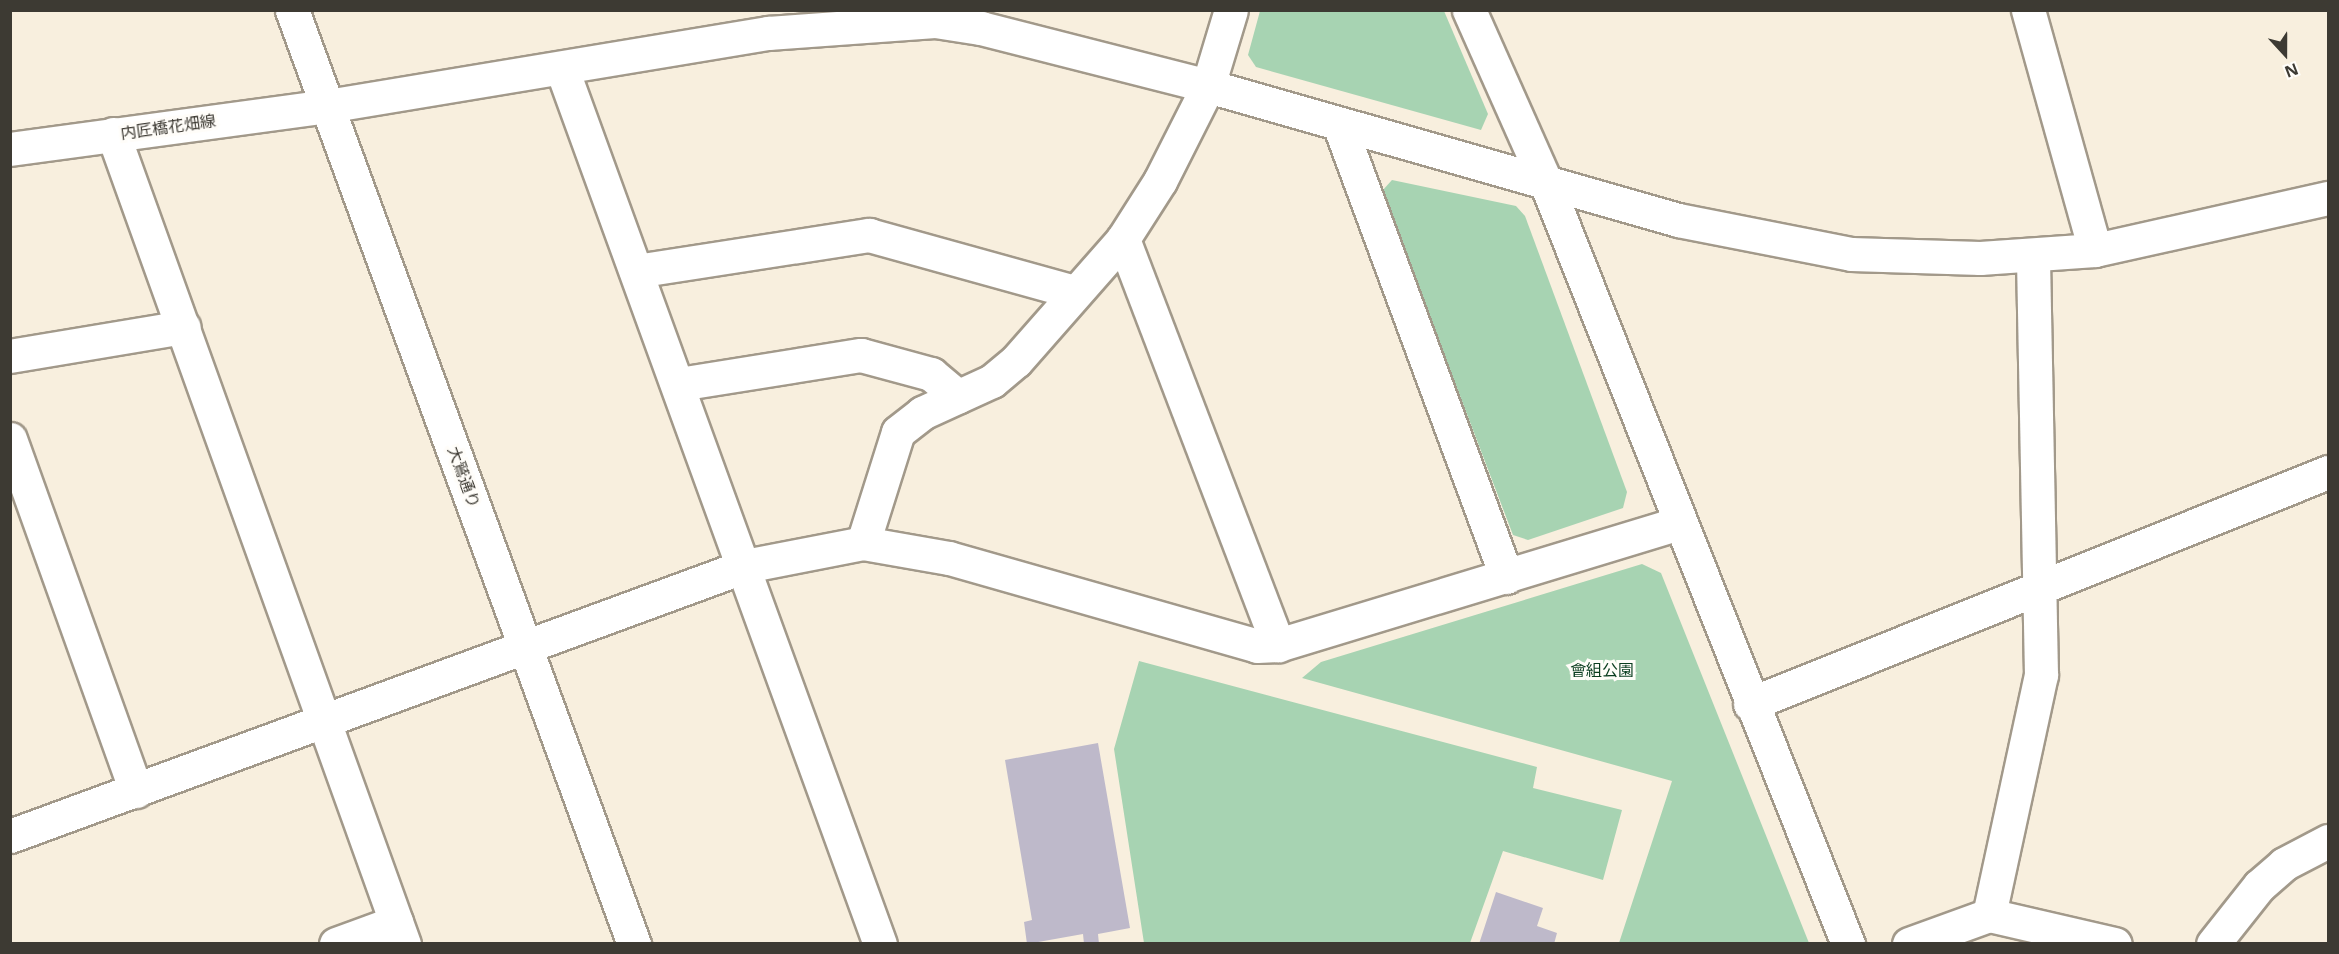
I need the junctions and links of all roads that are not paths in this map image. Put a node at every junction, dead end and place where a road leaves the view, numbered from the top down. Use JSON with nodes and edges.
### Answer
{"nodes":[{"id":1,"x":292,"y":10,"type":"edge"},
{"id":2,"x":1231,"y":10,"type":"edge"},
{"id":3,"x":1469,"y":10,"type":"edge"},
{"id":4,"x":2028,"y":10,"type":"edge"},
{"id":5,"x":825,"y":19,"type":"edge"},
{"id":6,"x":562,"y":69,"type":"junction"},
{"id":7,"x":1208,"y":86,"type":"junction"},
{"id":8,"x":327,"y":106,"type":"junction"},
{"id":9,"x":1339,"y":124,"type":"junction"},
{"id":10,"x":113,"y":135,"type":"junction"},
{"id":11,"x":10,"y":149,"type":"edge"},
{"id":12,"x":1547,"y":185,"type":"junction"},
{"id":13,"x":2328,"y":198,"type":"edge"},
{"id":14,"x":1123,"y":239,"type":"junction"},
{"id":15,"x":2095,"y":250,"type":"junction"},
{"id":16,"x":2033,"y":255,"type":"junction"},
{"id":17,"x":636,"y":271,"type":"junction"},
{"id":18,"x":1074,"y":292,"type":"junction"},
{"id":19,"x":184,"y":327,"type":"junction"},
{"id":20,"x":10,"y":356,"type":"edge"},
{"id":21,"x":679,"y":384,"type":"junction"},
{"id":22,"x":958,"y":397,"type":"junction"},
{"id":23,"x":10,"y":439,"type":"edge"},
{"id":24,"x":2328,"y":472,"type":"edge"},
{"id":25,"x":1677,"y":524,"type":"junction"},
{"id":26,"x":863,"y":543,"type":"junction"},
{"id":27,"x":746,"y":566,"type":"junction"},
{"id":28,"x":1507,"y":578,"type":"junction"},
{"id":29,"x":2037,"y":593,"type":"junction"},
{"id":30,"x":1278,"y":645,"type":"junction"},
{"id":31,"x":527,"y":647,"type":"junction"},
{"id":32,"x":1750,"y":704,"type":"junction"},
{"id":33,"x":325,"y":724,"type":"junction"},
{"id":34,"x":135,"y":791,"type":"junction"},
{"id":35,"x":10,"y":837,"type":"edge"},
{"id":36,"x":2328,"y":841,"type":"edge"},
{"id":37,"x":1989,"y":915,"type":"junction"},
{"id":38,"x":400,"y":933,"type":"edge"},
{"id":39,"x":336,"y":944,"type":"edge"},
{"id":40,"x":634,"y":944,"type":"edge"},
{"id":41,"x":880,"y":944,"type":"edge"},
{"id":42,"x":1848,"y":944,"type":"edge"},
{"id":43,"x":1909,"y":944,"type":"edge"},
{"id":44,"x":2115,"y":944,"type":"edge"},
{"id":45,"x":2213,"y":944,"type":"edge"}],
"edges":[{"from":1,"to":8,"type":"street","name":"大鷲通り"},
{"from":2,"to":7,"type":"street"},
{"from":3,"to":12,"type":"street"},
{"from":4,"to":15,"type":"street"},
{"from":5,"to":6,"type":"street","name":"内匠橋花畑線"},
{"from":5,"to":7,"type":"street","name":"内匠橋花畑線"},
{"from":6,"to":8,"type":"street","name":"内匠橋花畑線"},
{"from":6,"to":17,"type":"street"},
{"from":7,"to":9,"type":"street","name":"内匠橋花畑線"},
{"from":7,"to":14,"type":"street"},
{"from":8,"to":10,"type":"street","name":"内匠橋花畑線"},
{"from":8,"to":31,"type":"street","name":"大鷲通り"},
{"from":9,"to":12,"type":"street","name":"内匠橋花畑線"},
{"from":9,"to":28,"type":"street"},
{"from":10,"to":11,"type":"street","name":"内匠橋花畑線"},
{"from":10,"to":19,"type":"street"},
{"from":12,"to":16,"type":"street","name":"内匠橋花畑線"},
{"from":12,"to":25,"type":"street"},
{"from":13,"to":15,"type":"street","name":"内匠橋花畑線"},
{"from":14,"to":18,"type":"street"},
{"from":14,"to":30,"type":"street"},
{"from":15,"to":16,"type":"street","name":"内匠橋花畑線"},
{"from":16,"to":29,"type":"street"},
{"from":17,"to":18,"type":"street"},
{"from":17,"to":21,"type":"street"},
{"from":18,"to":22,"type":"street"},
{"from":19,"to":20,"type":"street"},
{"from":19,"to":33,"type":"street"},
{"from":21,"to":22,"type":"street"},
{"from":21,"to":27,"type":"street"},
{"from":22,"to":26,"type":"street"},
{"from":23,"to":34,"type":"street"},
{"from":24,"to":29,"type":"street"},
{"from":25,"to":28,"type":"street"},
{"from":25,"to":32,"type":"street"},
{"from":26,"to":27,"type":"street"},
{"from":26,"to":30,"type":"street"},
{"from":27,"to":31,"type":"street"},
{"from":27,"to":41,"type":"street"},
{"from":28,"to":30,"type":"street"},
{"from":29,"to":32,"type":"street"},
{"from":29,"to":37,"type":"street"},
{"from":31,"to":33,"type":"street"},
{"from":31,"to":40,"type":"street","name":"大鷲通り"},
{"from":32,"to":42,"type":"street"},
{"from":33,"to":34,"type":"street"},
{"from":33,"to":38,"type":"street"},
{"from":34,"to":35,"type":"street"},
{"from":36,"to":45,"type":"street"},
{"from":37,"to":43,"type":"street"},
{"from":37,"to":44,"type":"street"},
{"from":38,"to":39,"type":"street"}]}
